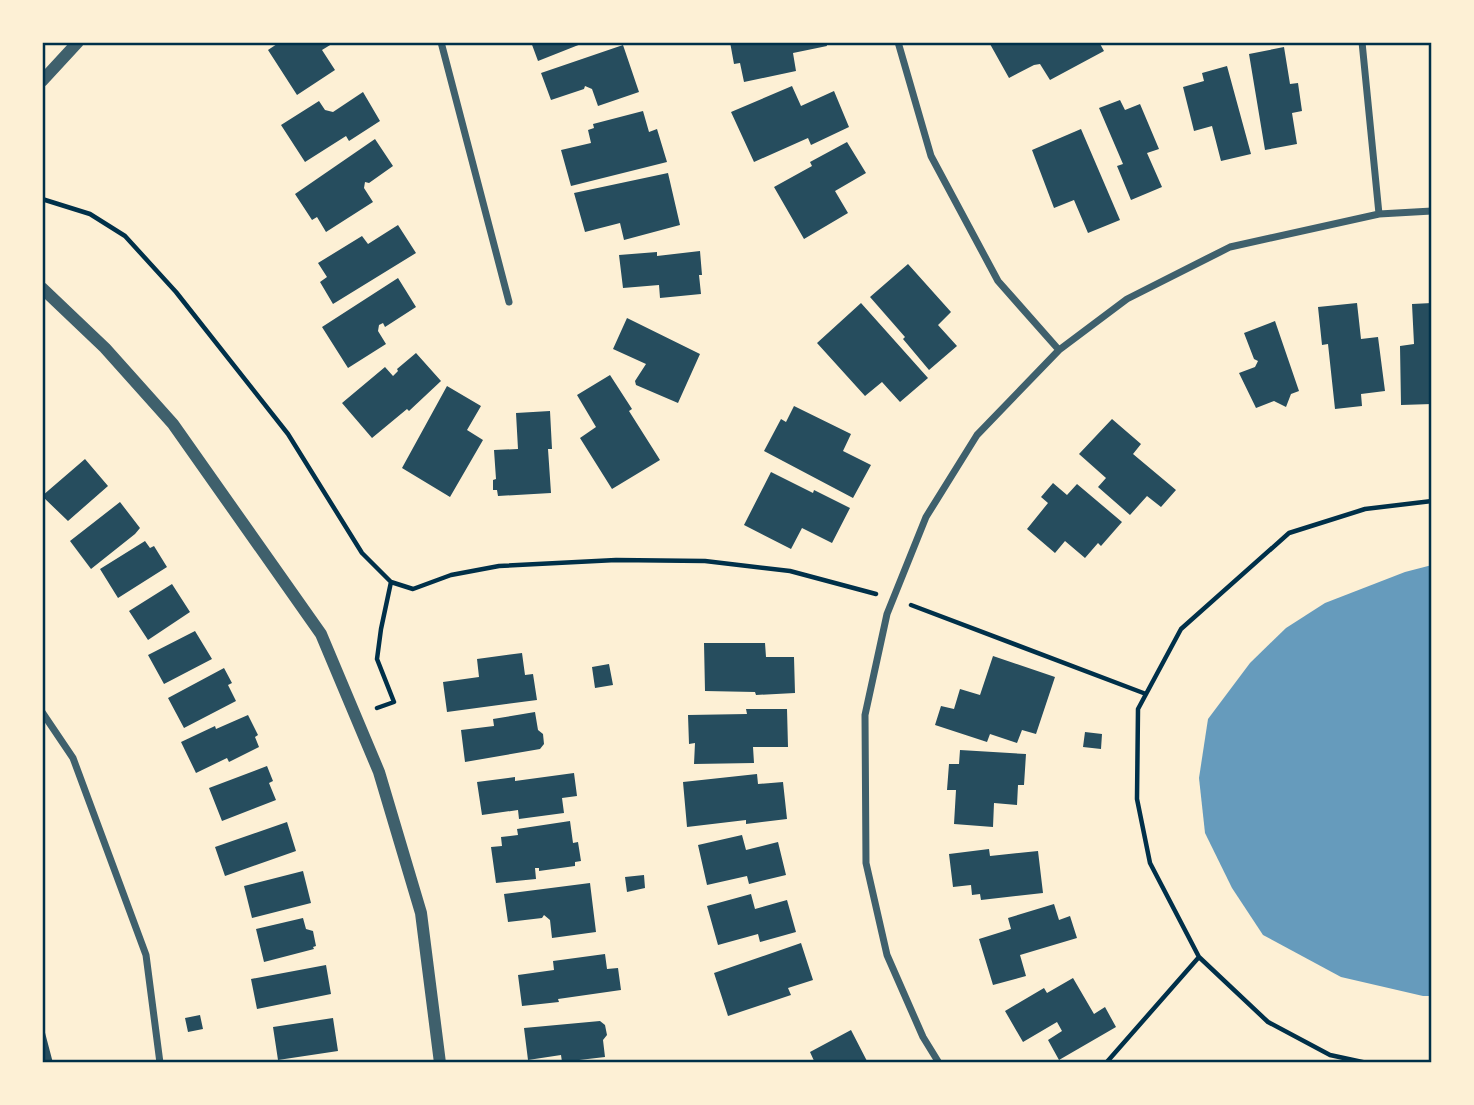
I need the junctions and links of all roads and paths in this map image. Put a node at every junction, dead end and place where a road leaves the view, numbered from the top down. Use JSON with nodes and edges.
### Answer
{"nodes":[{"id":1,"x":78,"y":42,"type":"edge"},
{"id":2,"x":441,"y":42,"type":"edge"},
{"id":3,"x":898,"y":42,"type":"edge"},
{"id":4,"x":1362,"y":42,"type":"edge"},
{"id":5,"x":42,"y":81,"type":"edge"},
{"id":6,"x":42,"y":199,"type":"edge"},
{"id":7,"x":1432,"y":211,"type":"edge"},
{"id":8,"x":1379,"y":214,"type":"junction"},
{"id":9,"x":42,"y":288,"type":"edge"},
{"id":10,"x":509,"y":302,"type":"dead end"},
{"id":11,"x":1059,"y":350,"type":"junction"},
{"id":12,"x":1432,"y":500,"type":"edge"},
{"id":13,"x":391,"y":582,"type":"junction"},
{"id":14,"x":893,"y":598,"type":"junction"},
{"id":15,"x":1146,"y":694,"type":"junction"},
{"id":16,"x":42,"y":712,"type":"edge"},
{"id":17,"x":355,"y":716,"type":"junction"},
{"id":18,"x":1199,"y":957,"type":"junction"},
{"id":19,"x":160,"y":1063,"type":"edge"},
{"id":20,"x":440,"y":1063,"type":"edge"},
{"id":21,"x":939,"y":1063,"type":"edge"},
{"id":22,"x":1106,"y":1063,"type":"edge"},
{"id":23,"x":1367,"y":1063,"type":"edge"}],
"edges":[{"from":1,"to":5,"type":"street"},
{"from":2,"to":10,"type":"street"},
{"from":3,"to":11,"type":"street"},
{"from":4,"to":8,"type":"street"},
{"from":6,"to":13,"type":"path"},
{"from":7,"to":8,"type":"street"},
{"from":8,"to":11,"type":"street"},
{"from":9,"to":17,"type":"street"},
{"from":11,"to":14,"type":"street"},
{"from":12,"to":15,"type":"path"},
{"from":13,"to":14,"type":"path"},
{"from":13,"to":17,"type":"path"},
{"from":14,"to":15,"type":"path"},
{"from":14,"to":21,"type":"street"},
{"from":15,"to":18,"type":"path"},
{"from":16,"to":19,"type":"street"},
{"from":17,"to":20,"type":"street"},
{"from":18,"to":22,"type":"path"},
{"from":18,"to":23,"type":"path"}]}
